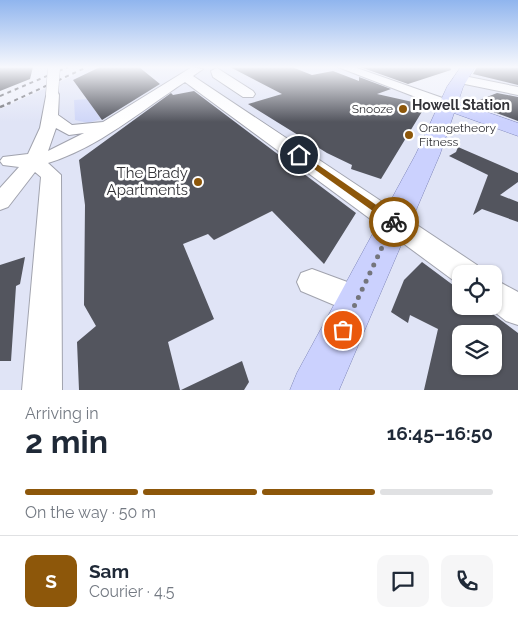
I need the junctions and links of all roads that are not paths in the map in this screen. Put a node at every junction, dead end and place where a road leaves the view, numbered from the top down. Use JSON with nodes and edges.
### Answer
{"nodes":[{"id":1,"x":53,"y":85,"type":"edge"},
{"id":2,"x":172,"y":85,"type":"edge"},
{"id":3,"x":201,"y":85,"type":"edge"},
{"id":4,"x":234,"y":85,"type":"edge"},
{"id":5,"x":393,"y":85,"type":"edge"},
{"id":6,"x":414,"y":85,"type":"edge"},
{"id":7,"x":446,"y":85,"type":"edge"},
{"id":8,"x":458,"y":85,"type":"edge"},
{"id":9,"x":461,"y":85,"type":"edge"},
{"id":10,"x":469,"y":85,"type":"edge"},
{"id":11,"x":404,"y":89,"type":"junction"},
{"id":12,"x":518,"y":91,"type":"edge"},
{"id":13,"x":248,"y":94,"type":"dead end"},
{"id":14,"x":51,"y":117,"type":"junction"},
{"id":15,"x":110,"y":124,"type":"junction"},
{"id":16,"x":518,"y":130,"type":"edge"},
{"id":17,"x":22,"y":161,"type":"junction"},
{"id":18,"x":0,"y":202,"type":"edge"},
{"id":19,"x":395,"y":223,"type":"junction"},
{"id":20,"x":454,"y":265,"type":"edge"},
{"id":21,"x":312,"y":282,"type":"dead end"},
{"id":22,"x":502,"y":299,"type":"edge"},
{"id":23,"x":358,"y":300,"type":"junction"},
{"id":24,"x":518,"y":310,"type":"edge"},
{"id":25,"x":42,"y":390,"type":"edge"},
{"id":26,"x":314,"y":390,"type":"edge"}],
"edges":[{"from":1,"to":14,"type":"street","bridge":true},
{"from":2,"to":15,"type":"street"},
{"from":3,"to":19,"type":"street"},
{"from":4,"to":13,"type":"street"},
{"from":5,"to":11,"type":"street"},
{"from":6,"to":11,"type":"street"},
{"from":7,"to":11,"type":"street"},
{"from":8,"to":19,"type":"main road"},
{"from":9,"to":16,"type":"main road"},
{"from":10,"to":12,"type":"street"},
{"from":14,"to":15,"type":"street"},
{"from":14,"to":17,"type":"street"},
{"from":15,"to":17,"type":"street"},
{"from":17,"to":18,"type":"street"},
{"from":17,"to":25,"type":"street"},
{"from":19,"to":20,"type":"street"},
{"from":19,"to":23,"type":"main road"},
{"from":21,"to":23,"type":"street"},
{"from":22,"to":24,"type":"street"},
{"from":23,"to":26,"type":"main road"}]}
